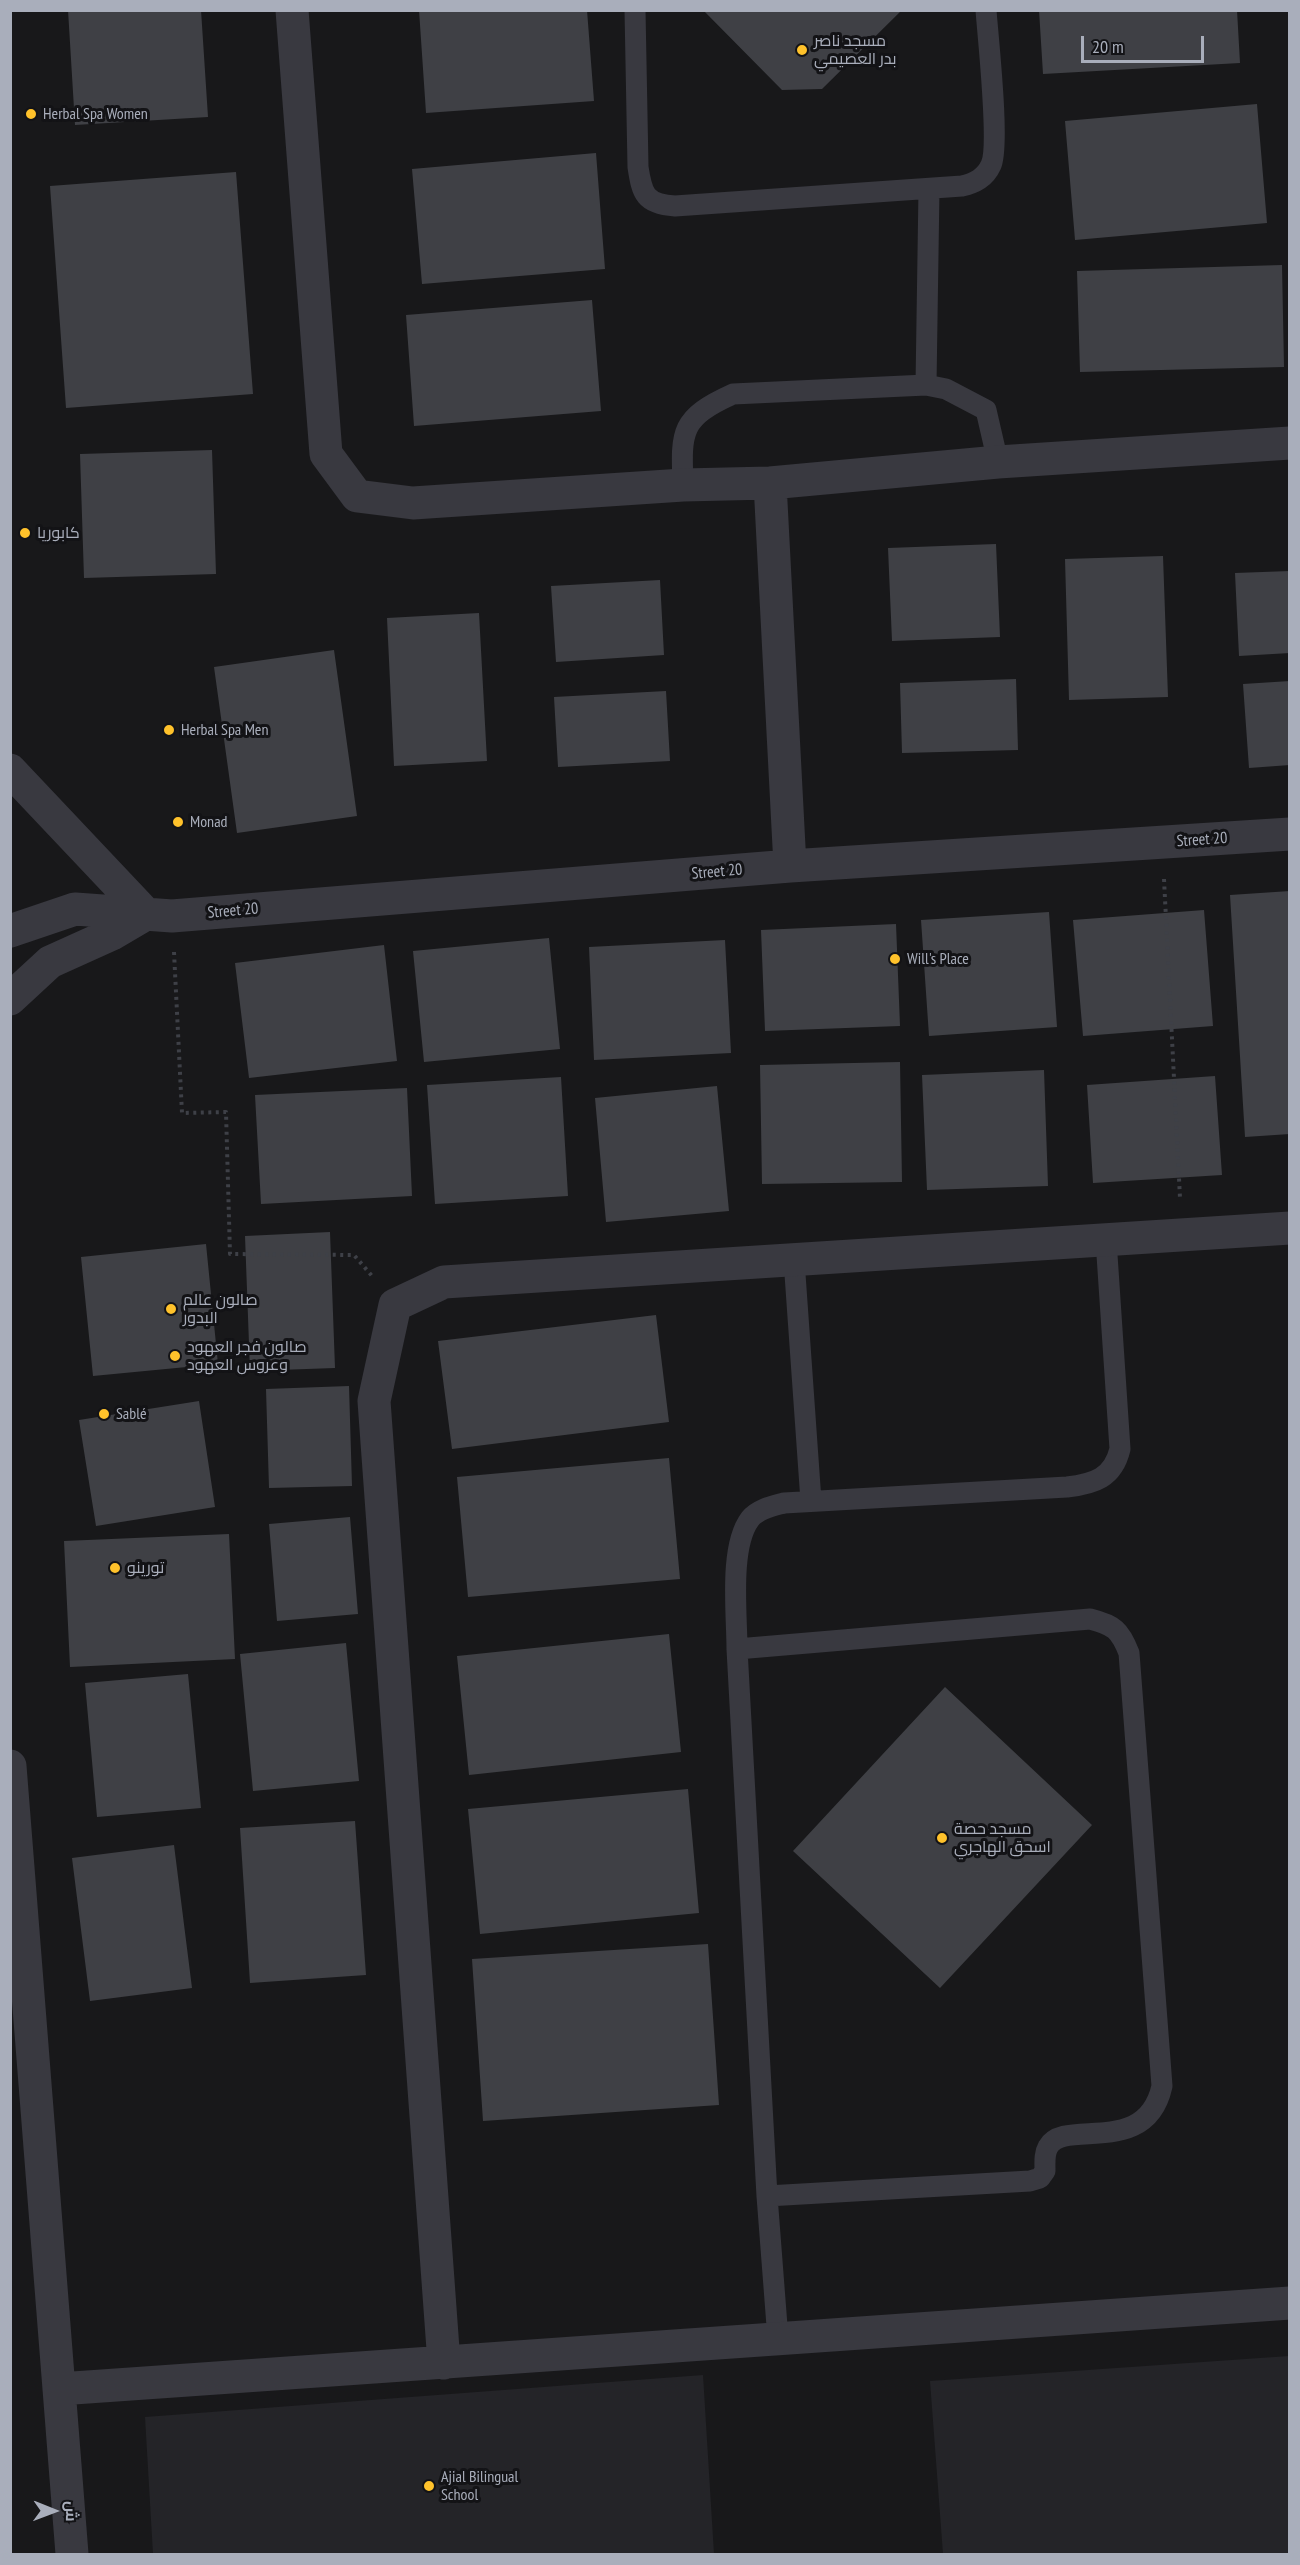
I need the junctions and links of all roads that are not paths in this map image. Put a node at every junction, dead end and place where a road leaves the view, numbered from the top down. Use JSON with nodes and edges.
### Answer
{"nodes":[{"id":1,"x":292,"y":10,"type":"edge"},
{"id":2,"x":634,"y":10,"type":"edge"},
{"id":3,"x":986,"y":10,"type":"edge"},
{"id":4,"x":929,"y":189,"type":"junction"},
{"id":5,"x":926,"y":385,"type":"junction"},
{"id":6,"x":1290,"y":443,"type":"edge"},
{"id":7,"x":998,"y":462,"type":"junction"},
{"id":8,"x":770,"y":483,"type":"junction"},
{"id":9,"x":683,"y":485,"type":"junction"},
{"id":10,"x":10,"y":770,"type":"edge"},
{"id":11,"x":1290,"y":834,"type":"edge"},
{"id":12,"x":790,"y":866,"type":"junction"},
{"id":13,"x":159,"y":915,"type":"junction"},
{"id":14,"x":10,"y":931,"type":"edge"},
{"id":15,"x":10,"y":999,"type":"edge"},
{"id":16,"x":1290,"y":1228,"type":"edge"},
{"id":17,"x":1106,"y":1240,"type":"junction"},
{"id":18,"x":794,"y":1260,"type":"junction"},
{"id":19,"x":811,"y":1502,"type":"junction"},
{"id":20,"x":737,"y":1649,"type":"junction"},
{"id":21,"x":10,"y":1766,"type":"edge"},
{"id":22,"x":19,"y":1982,"type":"edge"},
{"id":23,"x":766,"y":2196,"type":"junction"},
{"id":24,"x":1290,"y":2303,"type":"edge"},
{"id":25,"x":778,"y":2339,"type":"junction"},
{"id":26,"x":444,"y":2362,"type":"junction"},
{"id":27,"x":59,"y":2389,"type":"junction"},
{"id":28,"x":72,"y":2554,"type":"edge"}],
"edges":[{"from":1,"to":9,"type":"street"},
{"from":2,"to":4,"type":"lane"},
{"from":3,"to":4,"type":"lane"},
{"from":4,"to":5,"type":"lane"},
{"from":5,"to":7,"type":"lane"},
{"from":5,"to":9,"type":"lane"},
{"from":6,"to":7,"type":"street"},
{"from":7,"to":8,"type":"street"},
{"from":8,"to":9,"type":"street"},
{"from":8,"to":12,"type":"street"},
{"from":10,"to":13,"type":"street"},
{"from":11,"to":12,"type":"street","name":"Street 20"},
{"from":12,"to":13,"type":"street","name":"Street 20"},
{"from":13,"to":14,"type":"street","name":"Street 20"},
{"from":13,"to":15,"type":"street"},
{"from":16,"to":17,"type":"street"},
{"from":17,"to":18,"type":"street"},
{"from":17,"to":19,"type":"lane"},
{"from":18,"to":19,"type":"lane"},
{"from":18,"to":26,"type":"street"},
{"from":19,"to":20,"type":"lane"},
{"from":20,"to":23,"type":"lane"},
{"from":20,"to":23,"type":"lane"},
{"from":21,"to":22,"type":"street"},
{"from":22,"to":27,"type":"street"},
{"from":23,"to":25,"type":"lane"},
{"from":24,"to":25,"type":"street"},
{"from":25,"to":26,"type":"street"},
{"from":26,"to":27,"type":"street"},
{"from":27,"to":28,"type":"street"}]}
